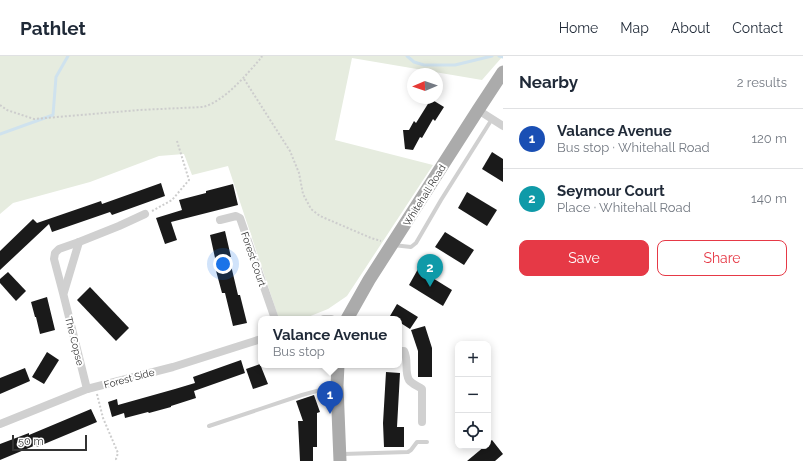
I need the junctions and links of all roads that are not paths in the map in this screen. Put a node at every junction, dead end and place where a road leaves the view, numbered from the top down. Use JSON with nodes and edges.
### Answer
{"nodes":[{"id":1,"x":503,"y":72,"type":"edge"},
{"id":2,"x":478,"y":110,"type":"junction"},
{"id":3,"x":492,"y":119,"type":"junction"},
{"id":4,"x":503,"y":126,"type":"edge"},
{"id":5,"x":145,"y":214,"type":"road end"},
{"id":6,"x":220,"y":220,"type":"dead end"},
{"id":7,"x":79,"y":242,"type":"junction"},
{"id":8,"x":392,"y":245,"type":"junction"},
{"id":9,"x":63,"y":293,"type":"junction"},
{"id":10,"x":274,"y":316,"type":"edge"},
{"id":11,"x":349,"y":316,"type":"edge"},
{"id":12,"x":258,"y":339,"type":"edge"},
{"id":13,"x":402,"y":351,"type":"edge"},
{"id":14,"x":339,"y":368,"type":"edge"},
{"id":15,"x":337,"y":386,"type":"junction"},
{"id":16,"x":87,"y":389,"type":"junction"},
{"id":17,"x":422,"y":422,"type":"dead end"},
{"id":18,"x":0,"y":424,"type":"edge"},
{"id":19,"x":209,"y":426,"type":"dead end"},
{"id":20,"x":427,"y":442,"type":"dead end"},
{"id":21,"x":340,"y":458,"type":"edge"}],
"edges":[{"from":1,"to":2,"type":"main road","name":"Whitehall Road"},
{"from":2,"to":3,"type":"street"},
{"from":2,"to":8,"type":"main road","name":"Whitehall Road"},
{"from":3,"to":4,"type":"street"},
{"from":3,"to":8,"type":"lane"},
{"from":5,"to":7,"type":"street","name":"The Copse"},
{"from":6,"to":10,"type":"street","name":"Forest Court"},
{"from":7,"to":9,"type":"street"},
{"from":7,"to":9,"type":"street","name":"The Copse"},
{"from":8,"to":11,"type":"main road","name":"Whitehall Road"},
{"from":9,"to":16,"type":"street","name":"The Copse"},
{"from":12,"to":16,"type":"street","name":"Forest Side"},
{"from":13,"to":17,"type":"street"},
{"from":14,"to":15,"type":"main road"},
{"from":15,"to":19,"type":"lane"},
{"from":15,"to":21,"type":"main road"},
{"from":16,"to":18,"type":"street","name":"Forest Side"},
{"from":20,"to":21,"type":"lane"}]}
